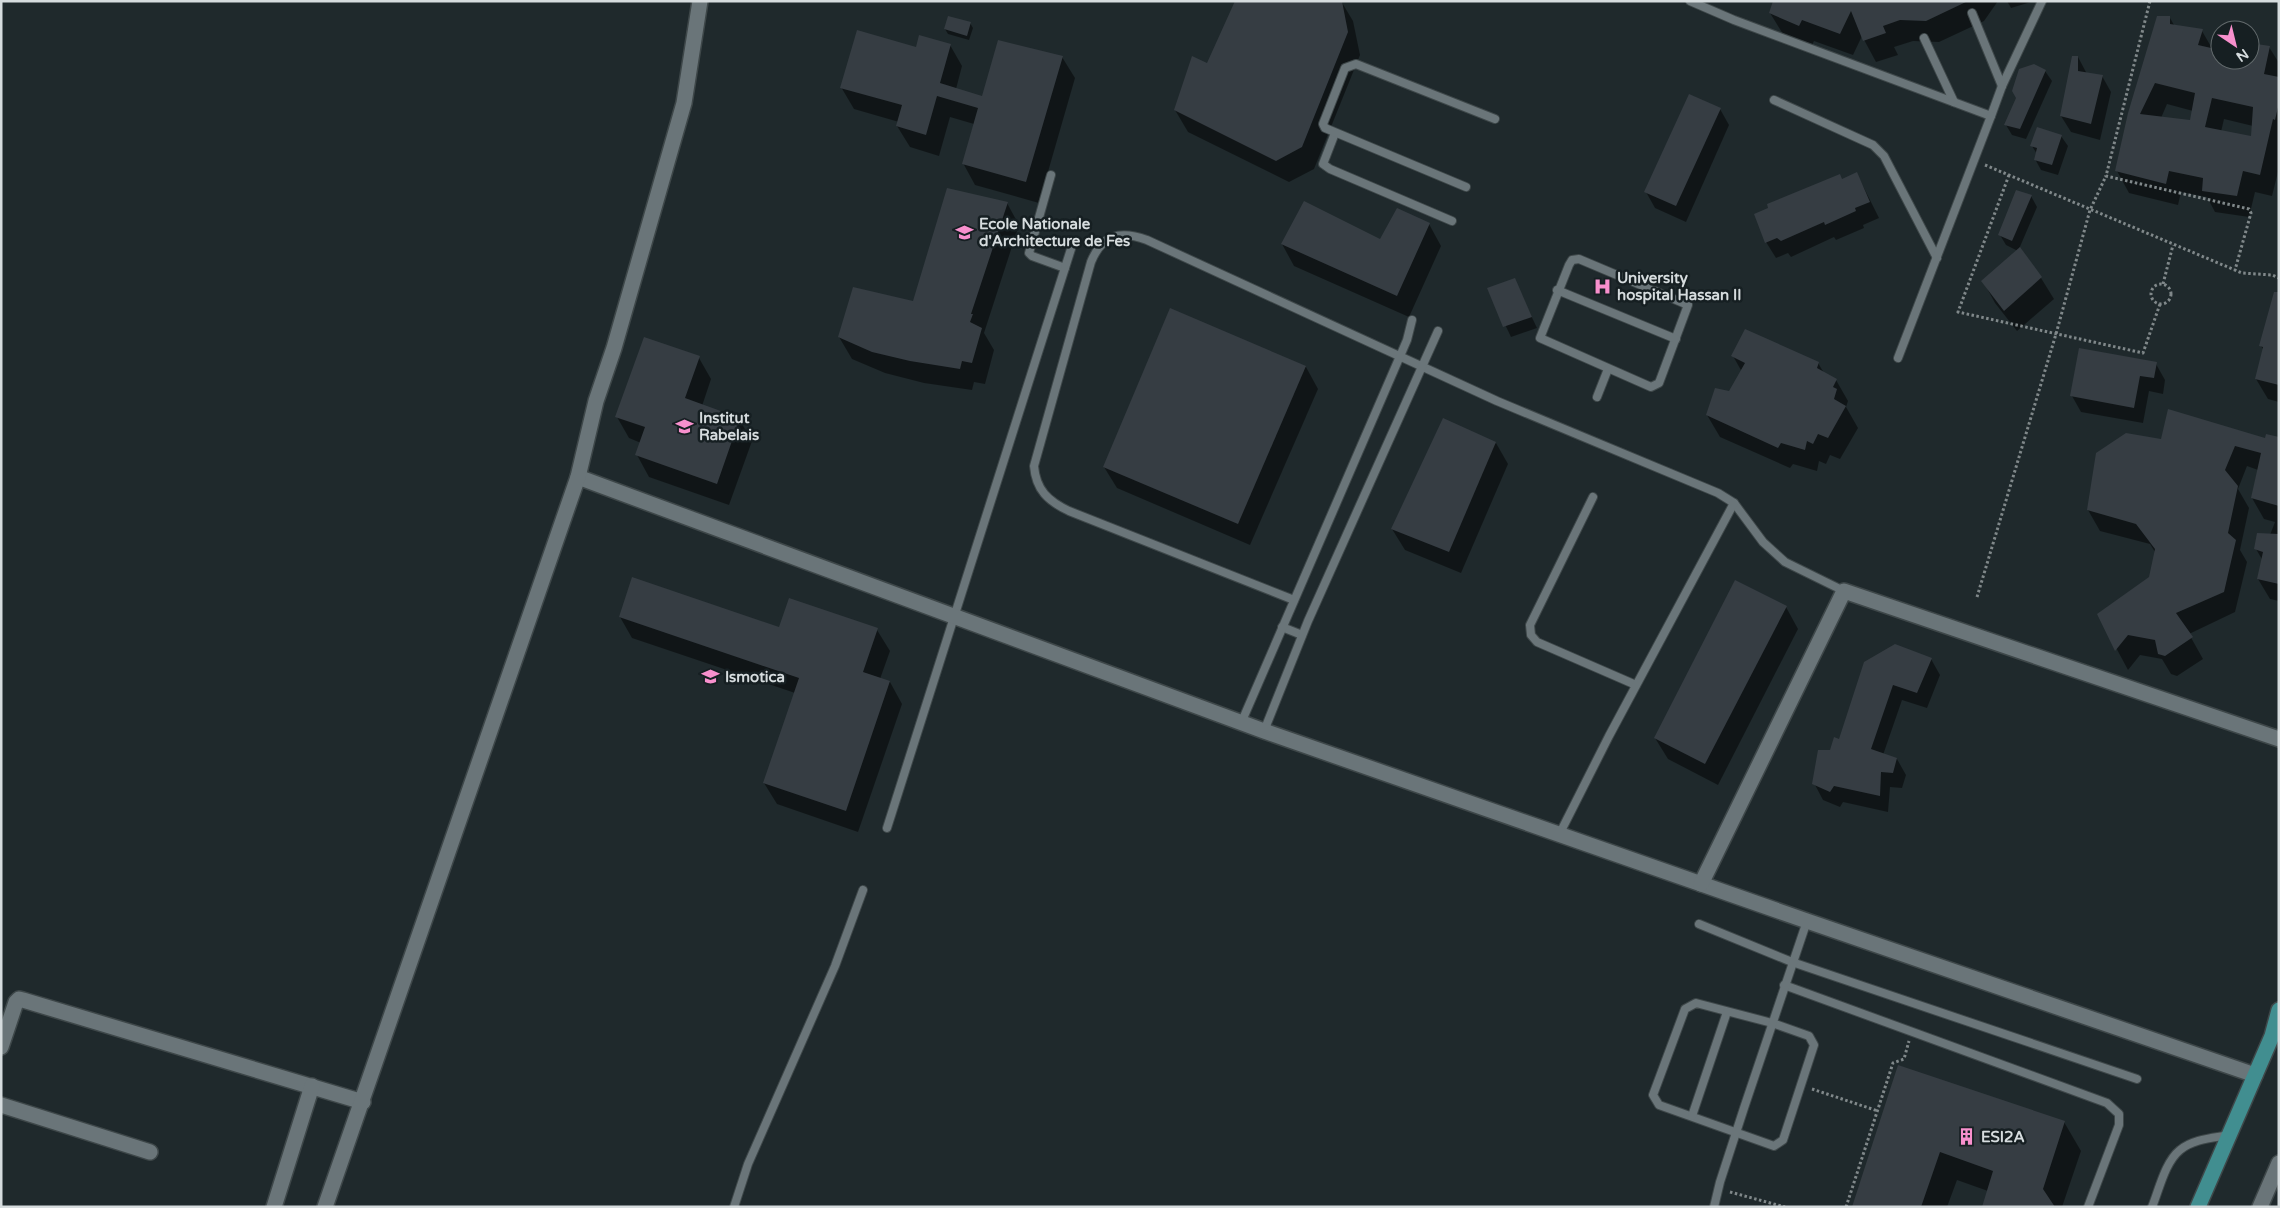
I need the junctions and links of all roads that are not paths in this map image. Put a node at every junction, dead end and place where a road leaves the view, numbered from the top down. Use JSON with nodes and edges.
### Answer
{"nodes":[{"id":1,"x":700,"y":1,"type":"edge"},
{"id":2,"x":1690,"y":1,"type":"edge"},
{"id":3,"x":2042,"y":1,"type":"edge"},
{"id":4,"x":1972,"y":13,"type":"dead end"},
{"id":5,"x":1924,"y":38,"type":"dead end"},
{"id":6,"x":2002,"y":86,"type":"junction"},
{"id":7,"x":1774,"y":100,"type":"dead end"},
{"id":8,"x":1954,"y":102,"type":"junction"},
{"id":9,"x":1991,"y":116,"type":"junction"},
{"id":10,"x":1495,"y":119,"type":"dead end"},
{"id":11,"x":1335,"y":133,"type":"junction"},
{"id":12,"x":1051,"y":175,"type":"dead end"},
{"id":13,"x":1466,"y":187,"type":"dead end"},
{"id":14,"x":1452,"y":221,"type":"dead end"},
{"id":15,"x":1071,"y":250,"type":"dead end"},
{"id":16,"x":1937,"y":258,"type":"junction"},
{"id":17,"x":1065,"y":268,"type":"junction"},
{"id":18,"x":1557,"y":290,"type":"junction"},
{"id":19,"x":1412,"y":320,"type":"dead end"},
{"id":20,"x":1438,"y":331,"type":"dead end"},
{"id":21,"x":1676,"y":339,"type":"junction"},
{"id":22,"x":1400,"y":356,"type":"junction"},
{"id":23,"x":1898,"y":358,"type":"dead end"},
{"id":24,"x":1423,"y":367,"type":"junction"},
{"id":25,"x":1608,"y":369,"type":"junction"},
{"id":26,"x":1597,"y":398,"type":"dead end"},
{"id":27,"x":578,"y":476,"type":"junction"},
{"id":28,"x":1593,"y":496,"type":"dead end"},
{"id":29,"x":1734,"y":503,"type":"junction"},
{"id":30,"x":1844,"y":591,"type":"junction"},
{"id":31,"x":1294,"y":600,"type":"junction"},
{"id":32,"x":955,"y":616,"type":"junction"},
{"id":33,"x":1282,"y":627,"type":"junction"},
{"id":34,"x":1302,"y":635,"type":"junction"},
{"id":35,"x":1636,"y":684,"type":"junction"},
{"id":36,"x":1242,"y":721,"type":"junction"},
{"id":37,"x":1264,"y":731,"type":"junction"},
{"id":38,"x":2279,"y":739,"type":"edge"},
{"id":39,"x":887,"y":828,"type":"dead end"},
{"id":40,"x":1559,"y":835,"type":"junction"},
{"id":41,"x":1701,"y":884,"type":"junction"},
{"id":42,"x":863,"y":890,"type":"dead end"},
{"id":43,"x":1807,"y":921,"type":"junction"},
{"id":44,"x":1699,"y":924,"type":"dead end"},
{"id":45,"x":1792,"y":962,"type":"junction"},
{"id":46,"x":1784,"y":986,"type":"junction"},
{"id":47,"x":2279,"y":1010,"type":"edge"},
{"id":48,"x":1727,"y":1012,"type":"junction"},
{"id":49,"x":1772,"y":1023,"type":"junction"},
{"id":50,"x":2275,"y":1030,"type":"edge"},
{"id":51,"x":1,"y":1047,"type":"edge"},
{"id":52,"x":2255,"y":1075,"type":"junction"},
{"id":53,"x":2137,"y":1079,"type":"dead end"},
{"id":54,"x":312,"y":1086,"type":"junction"},
{"id":55,"x":362,"y":1102,"type":"junction"},
{"id":56,"x":1,"y":1105,"type":"edge"},
{"id":57,"x":1692,"y":1116,"type":"junction"},
{"id":58,"x":1736,"y":1132,"type":"junction"},
{"id":59,"x":2229,"y":1135,"type":"junction"},
{"id":60,"x":150,"y":1152,"type":"dead end"},
{"id":61,"x":2279,"y":1163,"type":"edge"},
{"id":62,"x":2266,"y":1205,"type":"edge"},
{"id":63,"x":274,"y":1207,"type":"edge"},
{"id":64,"x":325,"y":1207,"type":"edge"},
{"id":65,"x":734,"y":1207,"type":"edge"},
{"id":66,"x":1714,"y":1207,"type":"edge"},
{"id":67,"x":2088,"y":1207,"type":"edge"},
{"id":68,"x":2152,"y":1207,"type":"edge"},
{"id":69,"x":2198,"y":1207,"type":"edge"}],
"edges":[{"from":1,"to":27,"type":"street"},
{"from":2,"to":8,"type":"lane"},
{"from":3,"to":6,"type":"lane"},
{"from":4,"to":6,"type":"lane"},
{"from":5,"to":8,"type":"lane"},
{"from":6,"to":9,"type":"lane"},
{"from":7,"to":16,"type":"lane"},
{"from":8,"to":9,"type":"lane"},
{"from":9,"to":16,"type":"lane"},
{"from":10,"to":11,"type":"lane"},
{"from":11,"to":13,"type":"lane"},
{"from":11,"to":14,"type":"lane"},
{"from":12,"to":17,"type":"lane"},
{"from":15,"to":17,"type":"lane"},
{"from":16,"to":23,"type":"lane"},
{"from":17,"to":32,"type":"lane"},
{"from":18,"to":21,"type":"lane"},
{"from":18,"to":21,"type":"lane"},
{"from":18,"to":25,"type":"lane"},
{"from":19,"to":22,"type":"lane"},
{"from":20,"to":24,"type":"lane"},
{"from":21,"to":25,"type":"lane"},
{"from":22,"to":24,"type":"lane"},
{"from":22,"to":31,"type":"lane"},
{"from":22,"to":31,"type":"lane"},
{"from":24,"to":29,"type":"lane"},
{"from":24,"to":34,"type":"lane"},
{"from":25,"to":26,"type":"lane"},
{"from":27,"to":32,"type":"street"},
{"from":27,"to":55,"type":"street"},
{"from":28,"to":35,"type":"lane"},
{"from":29,"to":30,"type":"lane"},
{"from":29,"to":35,"type":"lane"},
{"from":30,"to":38,"type":"street"},
{"from":30,"to":41,"type":"street"},
{"from":31,"to":33,"type":"lane"},
{"from":32,"to":36,"type":"street"},
{"from":32,"to":39,"type":"lane"},
{"from":33,"to":34,"type":"lane"},
{"from":33,"to":36,"type":"lane"},
{"from":34,"to":37,"type":"lane"},
{"from":35,"to":40,"type":"lane"},
{"from":36,"to":37,"type":"street"},
{"from":37,"to":40,"type":"street"},
{"from":40,"to":41,"type":"street"},
{"from":41,"to":43,"type":"street"},
{"from":42,"to":65,"type":"lane"},
{"from":43,"to":45,"type":"lane"},
{"from":43,"to":52,"type":"street"},
{"from":44,"to":45,"type":"lane"},
{"from":45,"to":46,"type":"lane"},
{"from":45,"to":53,"type":"lane"},
{"from":46,"to":49,"type":"lane"},
{"from":46,"to":67,"type":"lane"},
{"from":47,"to":50,"type":"main road"},
{"from":48,"to":49,"type":"lane"},
{"from":48,"to":57,"type":"lane"},
{"from":48,"to":57,"type":"lane"},
{"from":49,"to":58,"type":"lane"},
{"from":49,"to":58,"type":"lane"},
{"from":50,"to":52,"type":"main road"},
{"from":51,"to":54,"type":"street"},
{"from":52,"to":59,"type":"main road"},
{"from":54,"to":55,"type":"street"},
{"from":54,"to":63,"type":"street"},
{"from":55,"to":64,"type":"street"},
{"from":56,"to":60,"type":"street"},
{"from":57,"to":58,"type":"lane"},
{"from":58,"to":66,"type":"lane"},
{"from":59,"to":68,"type":"lane"},
{"from":59,"to":69,"type":"main road"},
{"from":61,"to":62,"type":"street"}]}
